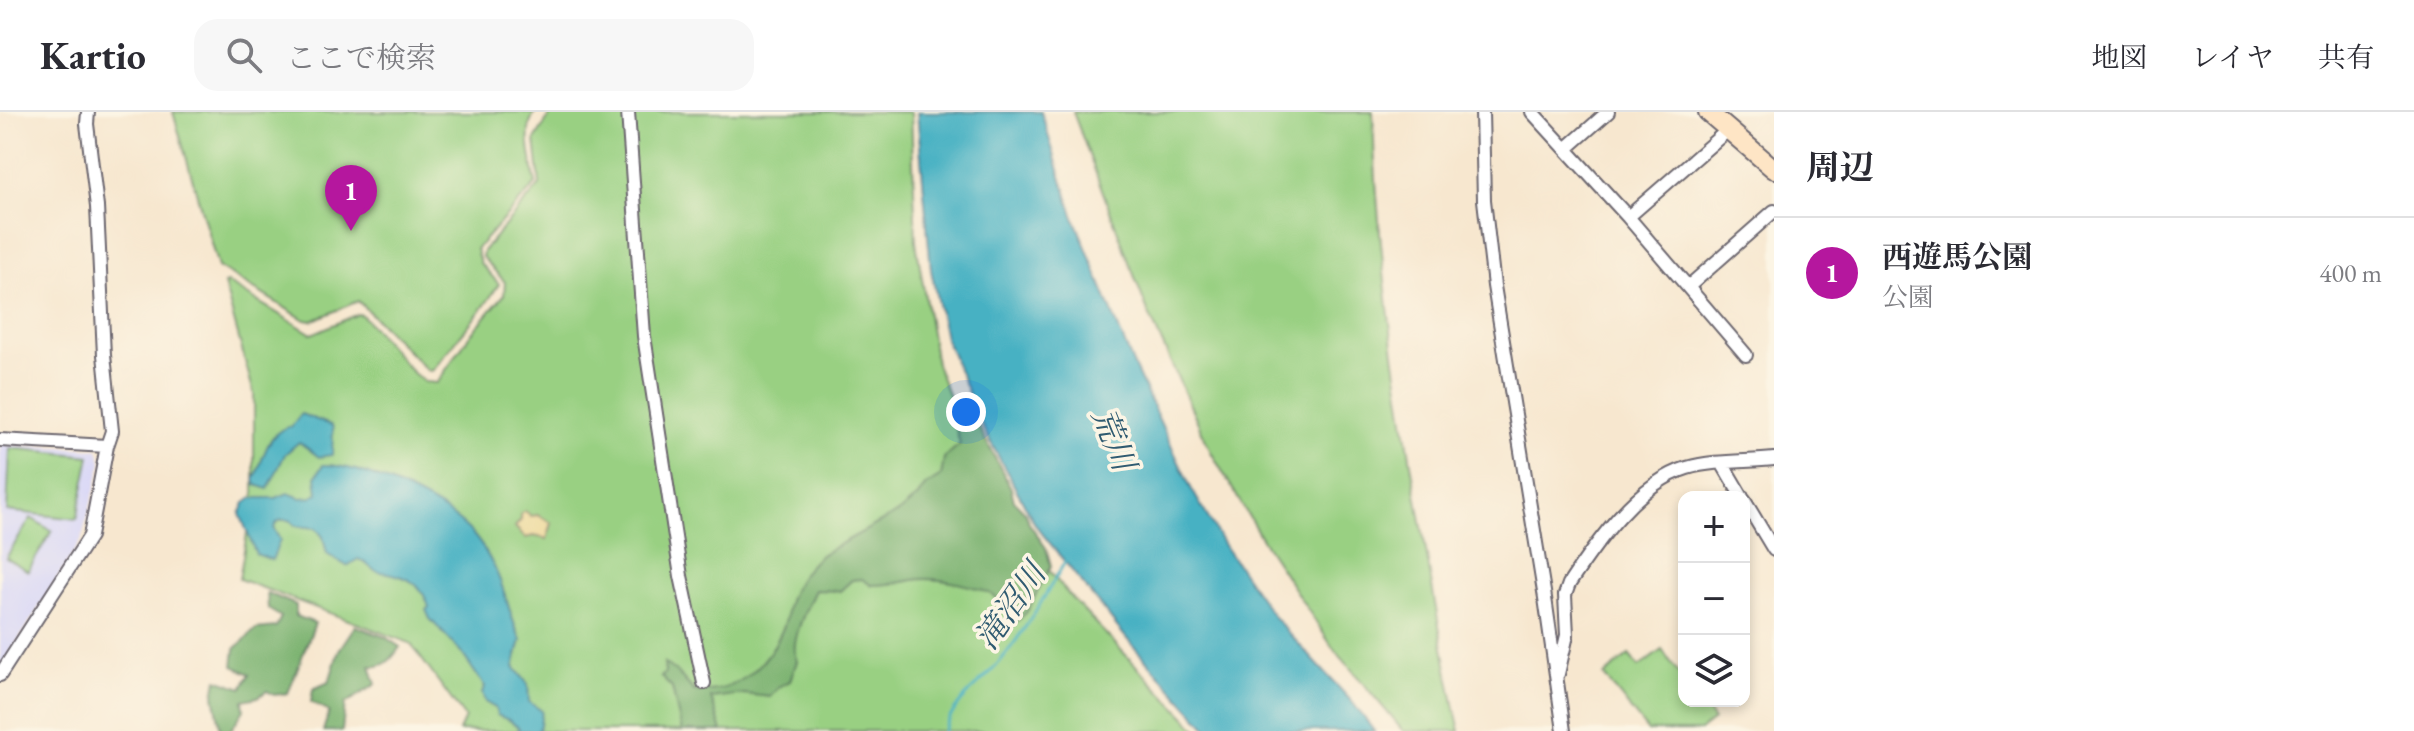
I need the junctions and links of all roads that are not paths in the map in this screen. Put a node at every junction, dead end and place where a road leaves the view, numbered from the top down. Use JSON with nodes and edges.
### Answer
{"nodes":[{"id":1,"x":88,"y":112,"type":"edge"},
{"id":2,"x":628,"y":112,"type":"edge"},
{"id":3,"x":1482,"y":112,"type":"edge"},
{"id":4,"x":1532,"y":112,"type":"edge"},
{"id":5,"x":1608,"y":112,"type":"edge"},
{"id":6,"x":1708,"y":112,"type":"edge"},
{"id":7,"x":1729,"y":129,"type":"junction"},
{"id":8,"x":1566,"y":149,"type":"junction"},
{"id":9,"x":1774,"y":169,"type":"edge"},
{"id":10,"x":1774,"y":211,"type":"edge"},
{"id":11,"x":1628,"y":217,"type":"junction"},
{"id":12,"x":1688,"y":287,"type":"junction"},
{"id":13,"x":1746,"y":355,"type":"dead end"},
{"id":14,"x":0,"y":440,"type":"edge"},
{"id":15,"x":107,"y":446,"type":"junction"},
{"id":16,"x":1774,"y":459,"type":"edge"},
{"id":17,"x":1722,"y":463,"type":"junction"},
{"id":18,"x":1739,"y":491,"type":"edge"},
{"id":19,"x":1750,"y":510,"type":"edge"},
{"id":20,"x":1774,"y":550,"type":"edge"},
{"id":21,"x":0,"y":675,"type":"edge"},
{"id":22,"x":1557,"y":678,"type":"junction"},
{"id":23,"x":704,"y":683,"type":"dead end"},
{"id":24,"x":1564,"y":731,"type":"edge"}],
"edges":[{"from":1,"to":15,"type":"street"},
{"from":2,"to":23,"type":"street"},
{"from":3,"to":22,"type":"street"},
{"from":4,"to":8,"type":"street"},
{"from":5,"to":8,"type":"street"},
{"from":6,"to":7,"type":"street"},
{"from":7,"to":9,"type":"street"},
{"from":7,"to":11,"type":"street"},
{"from":8,"to":11,"type":"street"},
{"from":10,"to":12,"type":"street"},
{"from":11,"to":12,"type":"street"},
{"from":12,"to":13,"type":"street"},
{"from":14,"to":15,"type":"street"},
{"from":15,"to":21,"type":"street"},
{"from":16,"to":17,"type":"street"},
{"from":17,"to":18,"type":"street"},
{"from":17,"to":22,"type":"street"},
{"from":19,"to":20,"type":"street"},
{"from":22,"to":24,"type":"street"}]}
